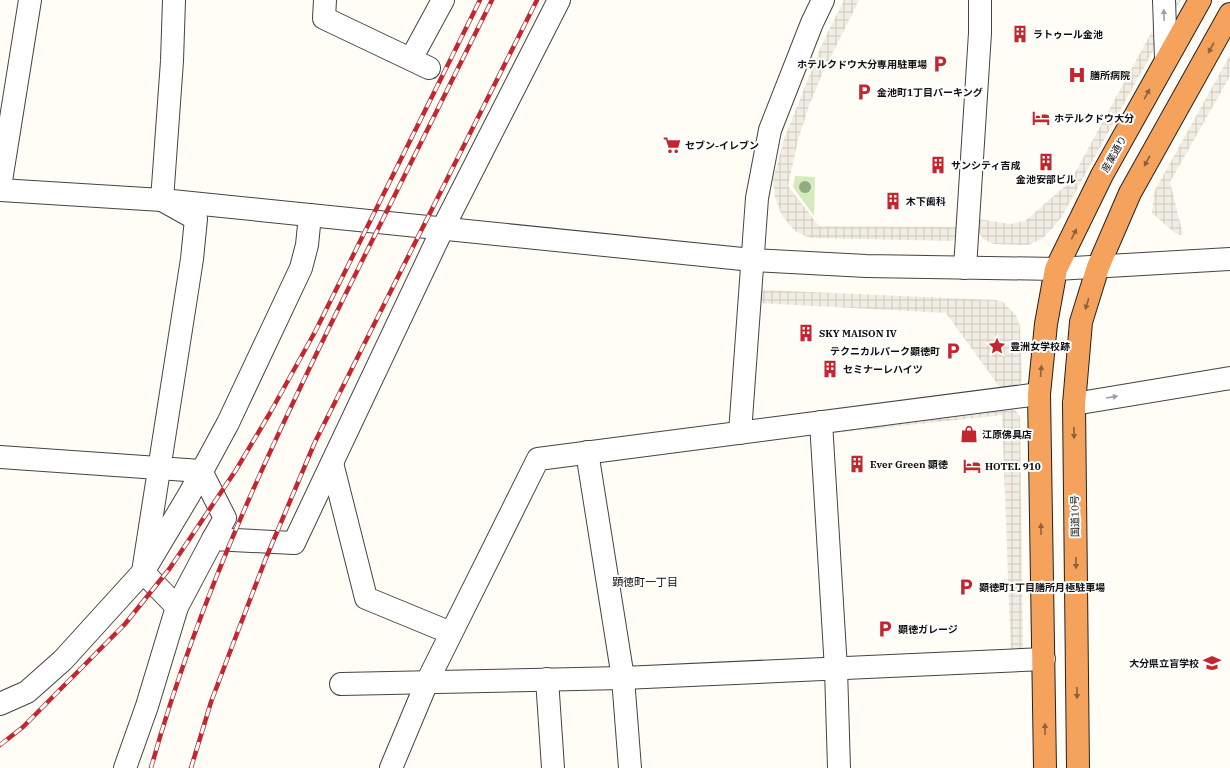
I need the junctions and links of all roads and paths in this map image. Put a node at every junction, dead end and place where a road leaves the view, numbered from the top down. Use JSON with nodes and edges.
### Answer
{"nodes":[{"id":1,"x":30,"y":0,"type":"edge"},
{"id":2,"x":174,"y":0,"type":"edge"},
{"id":3,"x":325,"y":0,"type":"edge"},
{"id":4,"x":443,"y":0,"type":"edge"},
{"id":5,"x":559,"y":0,"type":"edge"},
{"id":6,"x":823,"y":0,"type":"edge"},
{"id":7,"x":980,"y":0,"type":"edge"},
{"id":8,"x":1164,"y":0,"type":"edge"},
{"id":9,"x":1200,"y":0,"type":"edge"},
{"id":10,"x":1230,"y":14,"type":"edge"},
{"id":11,"x":1166,"y":59,"type":"junction"},
{"id":12,"x":0,"y":187,"type":"edge"},
{"id":13,"x":0,"y":190,"type":"edge"},
{"id":14,"x":162,"y":200,"type":"junction"},
{"id":15,"x":310,"y":215,"type":"junction"},
{"id":16,"x":443,"y":228,"type":"junction"},
{"id":17,"x":1230,"y":259,"type":"edge"},
{"id":18,"x":752,"y":260,"type":"junction"},
{"id":19,"x":1098,"y":267,"type":"junction"},
{"id":20,"x":965,"y":268,"type":"junction"},
{"id":21,"x":1056,"y":269,"type":"junction"},
{"id":22,"x":1230,"y":378,"type":"edge"},
{"id":23,"x":1039,"y":394,"type":"junction"},
{"id":24,"x":1074,"y":404,"type":"junction"},
{"id":25,"x":821,"y":422,"type":"junction"},
{"id":26,"x":740,"y":433,"type":"junction"},
{"id":27,"x":587,"y":452,"type":"junction"},
{"id":28,"x":0,"y":457,"type":"edge"},
{"id":29,"x":332,"y":463,"type":"junction"},
{"id":30,"x":159,"y":468,"type":"junction"},
{"id":31,"x":201,"y":471,"type":"junction"},
{"id":32,"x":213,"y":539,"type":"junction"},
{"id":33,"x":143,"y":572,"type":"junction"},
{"id":34,"x":177,"y":607,"type":"junction"},
{"id":35,"x":451,"y":633,"type":"junction"},
{"id":36,"x":1044,"y":659,"type":"junction"},
{"id":37,"x":836,"y":669,"type":"junction"},
{"id":38,"x":623,"y":678,"type":"junction"},
{"id":39,"x":547,"y":679,"type":"junction"},
{"id":40,"x":427,"y":682,"type":"junction"},
{"id":41,"x":341,"y":684,"type":"dead end"},
{"id":42,"x":0,"y":704,"type":"edge"},
{"id":43,"x":125,"y":768,"type":"edge"},
{"id":44,"x":391,"y":768,"type":"edge"},
{"id":45,"x":552,"y":768,"type":"edge"},
{"id":46,"x":630,"y":768,"type":"edge"},
{"id":47,"x":839,"y":768,"type":"edge"},
{"id":48,"x":1045,"y":768,"type":"edge"},
{"id":49,"x":1078,"y":768,"type":"edge"}],
"edges":[{"from":1,"to":12,"type":"street"},
{"from":2,"to":14,"type":"street"},
{"from":3,"to":4,"type":"street"},
{"from":5,"to":16,"type":"street"},
{"from":6,"to":18,"type":"street"},
{"from":7,"to":20,"type":"street"},
{"from":11,"to":8,"type":"street","one_way":true},
{"from":9,"to":11,"type":"highway","name":"産業通り"},
{"from":10,"to":19,"type":"highway","one_way":true},
{"from":21,"to":11,"type":"highway","name":"産業通り","one_way":true},
{"from":13,"to":14,"type":"street"},
{"from":14,"to":15,"type":"street"},
{"from":14,"to":30,"type":"street"},
{"from":15,"to":16,"type":"street"},
{"from":15,"to":31,"type":"street"},
{"from":16,"to":18,"type":"street"},
{"from":16,"to":29,"type":"street"},
{"from":17,"to":19,"type":"street"},
{"from":18,"to":20,"type":"street"},
{"from":18,"to":26,"type":"street"},
{"from":19,"to":21,"type":"street"},
{"from":19,"to":24,"type":"highway","name":"国道10号","one_way":true},
{"from":20,"to":21,"type":"street"},
{"from":23,"to":21,"type":"highway","one_way":true},
{"from":24,"to":22,"type":"street","one_way":true},
{"from":23,"to":25,"type":"street"},
{"from":36,"to":23,"type":"highway","one_way":true},
{"from":24,"to":49,"type":"highway","name":"国道10号","one_way":true},
{"from":25,"to":26,"type":"street"},
{"from":25,"to":37,"type":"street"},
{"from":26,"to":27,"type":"street"},
{"from":27,"to":35,"type":"street"},
{"from":27,"to":38,"type":"street"},
{"from":28,"to":30,"type":"street"},
{"from":29,"to":32,"type":"street"},
{"from":29,"to":35,"type":"street"},
{"from":30,"to":31,"type":"street"},
{"from":30,"to":33,"type":"street"},
{"from":31,"to":32,"type":"street"},
{"from":31,"to":33,"type":"street"},
{"from":32,"to":34,"type":"street"},
{"from":33,"to":34,"type":"street"},
{"from":33,"to":42,"type":"street"},
{"from":34,"to":43,"type":"street"},
{"from":35,"to":40,"type":"street"},
{"from":36,"to":37,"type":"street"},
{"from":48,"to":36,"type":"highway","one_way":true},
{"from":37,"to":38,"type":"street"},
{"from":37,"to":47,"type":"street"},
{"from":38,"to":39,"type":"street"},
{"from":38,"to":46,"type":"street"},
{"from":39,"to":40,"type":"street"},
{"from":39,"to":45,"type":"street"},
{"from":40,"to":41,"type":"street"},
{"from":40,"to":44,"type":"street"}]}
